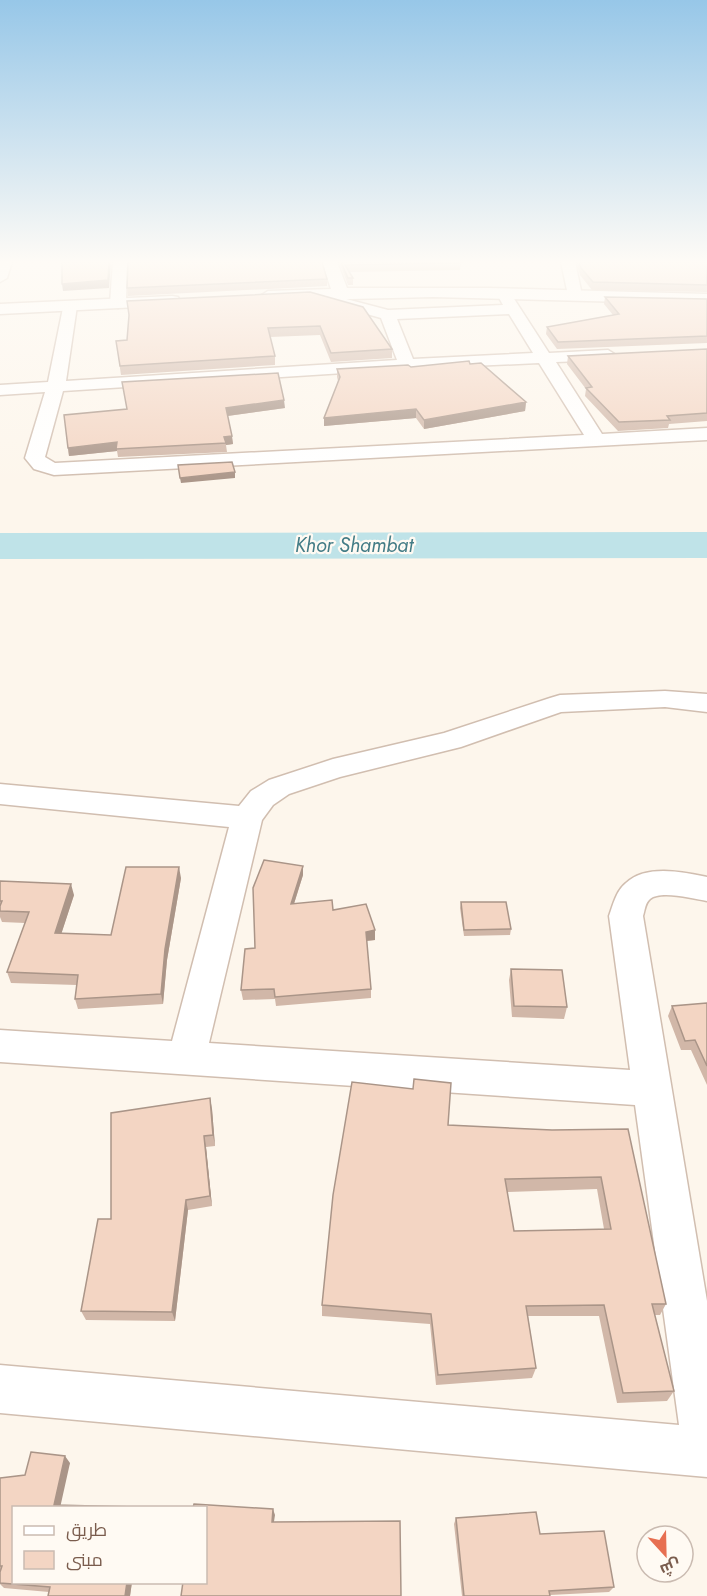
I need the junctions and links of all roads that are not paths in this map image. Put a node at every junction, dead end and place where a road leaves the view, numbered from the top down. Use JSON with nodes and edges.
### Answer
{"nodes":[{"id":1,"x":64,"y":336,"type":"edge"},
{"id":2,"x":396,"y":336,"type":"edge"},
{"id":3,"x":531,"y":336,"type":"edge"},
{"id":4,"x":625,"y":354,"type":"edge"},
{"id":5,"x":544,"y":358,"type":"junction"},
{"id":6,"x":407,"y":364,"type":"junction"},
{"id":7,"x":56,"y":386,"type":"junction"},
{"id":8,"x":0,"y":390,"type":"edge"},
{"id":9,"x":707,"y":434,"type":"edge"},
{"id":10,"x":596,"y":439,"type":"junction"},
{"id":11,"x":707,"y":703,"type":"edge"},
{"id":12,"x":0,"y":794,"type":"edge"},
{"id":13,"x":247,"y":818,"type":"junction"},
{"id":14,"x":707,"y":889,"type":"edge"},
{"id":15,"x":0,"y":1046,"type":"edge"},
{"id":16,"x":186,"y":1059,"type":"junction"},
{"id":17,"x":652,"y":1089,"type":"junction"},
{"id":18,"x":0,"y":1389,"type":"edge"},
{"id":19,"x":707,"y":1451,"type":"edge"}],
"edges":[{"from":1,"to":7,"type":"street"},
{"from":2,"to":6,"type":"street"},
{"from":3,"to":5,"type":"street"},
{"from":4,"to":5,"type":"street"},
{"from":5,"to":6,"type":"street"},
{"from":5,"to":10,"type":"street"},
{"from":6,"to":7,"type":"street"},
{"from":7,"to":8,"type":"street"},
{"from":7,"to":10,"type":"street"},
{"from":9,"to":10,"type":"street"},
{"from":11,"to":13,"type":"street"},
{"from":12,"to":13,"type":"street"},
{"from":13,"to":16,"type":"street"},
{"from":14,"to":17,"type":"street"},
{"from":15,"to":16,"type":"street"},
{"from":16,"to":17,"type":"street"},
{"from":17,"to":19,"type":"street"},
{"from":18,"to":19,"type":"street"}]}
